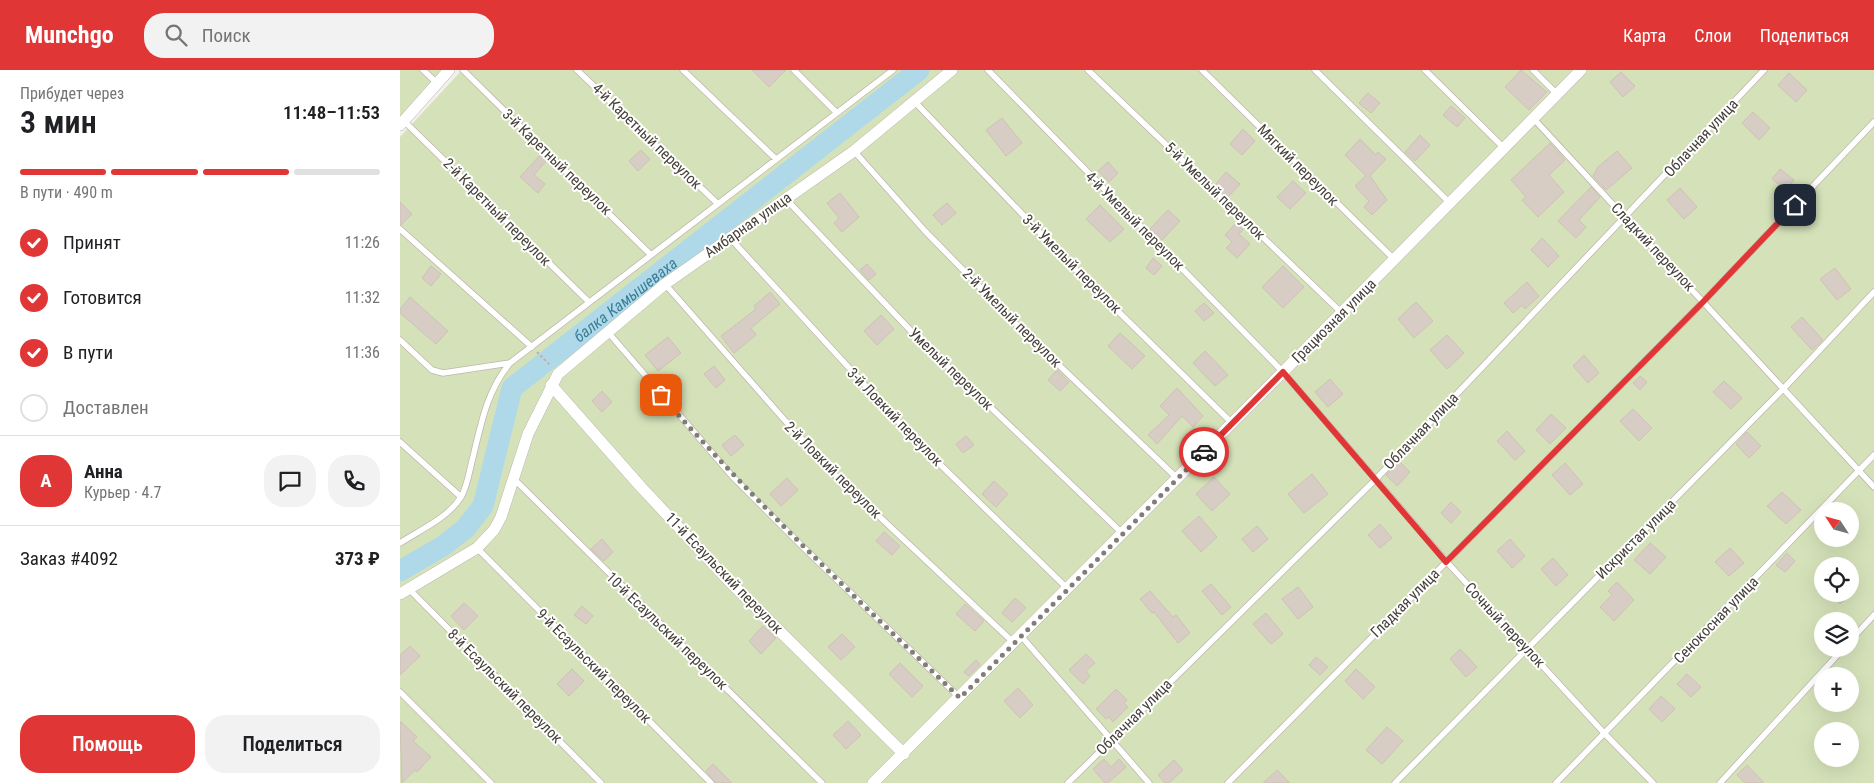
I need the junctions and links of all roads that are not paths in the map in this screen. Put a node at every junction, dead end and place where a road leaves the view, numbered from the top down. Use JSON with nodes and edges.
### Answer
{"nodes":[{"id":1,"x":423,"y":70,"type":"edge"},
{"id":2,"x":449,"y":70,"type":"edge"},
{"id":3,"x":463,"y":70,"type":"edge"},
{"id":4,"x":577,"y":70,"type":"edge"},
{"id":5,"x":683,"y":70,"type":"edge"},
{"id":6,"x":794,"y":70,"type":"edge"},
{"id":7,"x":892,"y":70,"type":"edge"},
{"id":8,"x":952,"y":70,"type":"edge"},
{"id":9,"x":988,"y":70,"type":"edge"},
{"id":10,"x":1088,"y":70,"type":"edge"},
{"id":11,"x":1202,"y":70,"type":"edge"},
{"id":12,"x":1315,"y":70,"type":"edge"},
{"id":13,"x":1425,"y":70,"type":"edge"},
{"id":14,"x":1533,"y":70,"type":"edge"},
{"id":15,"x":1581,"y":70,"type":"edge"},
{"id":16,"x":1764,"y":70,"type":"edge"},
{"id":17,"x":437,"y":83,"type":"junction"},
{"id":18,"x":1557,"y":94,"type":"junction"},
{"id":19,"x":914,"y":101,"type":"junction"},
{"id":20,"x":837,"y":112,"type":"junction"},
{"id":21,"x":1534,"y":118,"type":"junction"},
{"id":22,"x":1874,"y":122,"type":"edge"},
{"id":23,"x":402,"y":123,"type":"edge"},
{"id":24,"x":1504,"y":148,"type":"junction"},
{"id":25,"x":854,"y":151,"type":"junction"},
{"id":26,"x":776,"y":159,"type":"junction"},
{"id":27,"x":786,"y":198,"type":"junction"},
{"id":28,"x":717,"y":203,"type":"junction"},
{"id":29,"x":1450,"y":203,"type":"junction"},
{"id":30,"x":1626,"y":218,"type":"junction"},
{"id":31,"x":400,"y":229,"type":"edge"},
{"id":32,"x":730,"y":238,"type":"junction"},
{"id":33,"x":651,"y":255,"type":"junction"},
{"id":34,"x":1394,"y":259,"type":"junction"},
{"id":35,"x":665,"y":284,"type":"junction"},
{"id":36,"x":1874,"y":292,"type":"edge"},
{"id":37,"x":589,"y":302,"type":"junction"},
{"id":38,"x":1703,"y":302,"type":"junction"},
{"id":39,"x":1342,"y":312,"type":"junction"},
{"id":40,"x":607,"y":331,"type":"junction"},
{"id":41,"x":400,"y":340,"type":"edge"},
{"id":42,"x":532,"y":346,"type":"junction"},
{"id":43,"x":510,"y":363,"type":"junction"},
{"id":44,"x":1283,"y":372,"type":"junction"},
{"id":45,"x":551,"y":385,"type":"junction"},
{"id":46,"x":1784,"y":388,"type":"junction"},
{"id":47,"x":1232,"y":423,"type":"junction"},
{"id":48,"x":400,"y":442,"type":"edge"},
{"id":49,"x":1874,"y":455,"type":"edge"},
{"id":50,"x":1859,"y":471,"type":"junction"},
{"id":51,"x":513,"y":478,"type":"junction"},
{"id":52,"x":1178,"y":478,"type":"junction"},
{"id":53,"x":1376,"y":479,"type":"junction"},
{"id":54,"x":1874,"y":487,"type":"edge"},
{"id":55,"x":461,"y":497,"type":"junction"},
{"id":56,"x":1123,"y":534,"type":"junction"},
{"id":57,"x":400,"y":543,"type":"edge"},
{"id":58,"x":477,"y":548,"type":"junction"},
{"id":59,"x":1446,"y":562,"type":"junction"},
{"id":60,"x":1068,"y":589,"type":"junction"},
{"id":61,"x":404,"y":591,"type":"edge"},
{"id":62,"x":1874,"y":615,"type":"edge"},
{"id":63,"x":1859,"y":631,"type":"edge"},
{"id":64,"x":1018,"y":640,"type":"junction"},
{"id":65,"x":1527,"y":649,"type":"junction"},
{"id":66,"x":1836,"y":657,"type":"edge"},
{"id":67,"x":400,"y":692,"type":"edge"},
{"id":68,"x":960,"y":698,"type":"junction"},
{"id":69,"x":1605,"y":734,"type":"junction"},
{"id":70,"x":1112,"y":739,"type":"junction"},
{"id":71,"x":904,"y":754,"type":"junction"},
{"id":72,"x":492,"y":783,"type":"edge"},
{"id":73,"x":601,"y":783,"type":"edge"},
{"id":74,"x":711,"y":783,"type":"edge"},
{"id":75,"x":822,"y":783,"type":"edge"},
{"id":76,"x":873,"y":783,"type":"edge"},
{"id":77,"x":1068,"y":783,"type":"edge"},
{"id":78,"x":1149,"y":783,"type":"edge"},
{"id":79,"x":1228,"y":783,"type":"edge"},
{"id":80,"x":1395,"y":783,"type":"edge"},
{"id":81,"x":1556,"y":783,"type":"edge"},
{"id":82,"x":1653,"y":783,"type":"edge"},
{"id":83,"x":1720,"y":783,"type":"edge"}],
"edges":[{"from":1,"to":17,"type":"lane"},
{"from":2,"to":17,"type":"street"},
{"from":3,"to":33,"type":"lane","name":"3-й Каретный переулок"},
{"from":4,"to":28,"type":"lane","name":"4-й Каретный переулок"},
{"from":5,"to":26,"type":"lane"},
{"from":6,"to":20,"type":"lane"},
{"from":7,"to":20,"type":"lane"},
{"from":8,"to":19,"type":"street","name":"Амбарная улица"},
{"from":9,"to":44,"type":"lane","name":"4-й Умелый переулок"},
{"from":10,"to":39,"type":"lane","name":"5-й Умелый переулок"},
{"from":11,"to":34,"type":"lane","name":"Мягкий переулок"},
{"from":12,"to":29,"type":"lane"},
{"from":13,"to":24,"type":"lane"},
{"from":14,"to":18,"type":"lane"},
{"from":15,"to":18,"type":"street","name":"Грациозная улица"},
{"from":16,"to":30,"type":"lane","name":"Облачная улица"},
{"from":17,"to":23,"type":"street"},
{"from":18,"to":21,"type":"street","name":"Грациозная улица"},
{"from":19,"to":25,"type":"street","name":"Амбарная улица"},
{"from":19,"to":47,"type":"lane","name":"3-й Умелый переулок"},
{"from":20,"to":26,"type":"lane"},
{"from":21,"to":24,"type":"street","name":"Грациозная улица"},
{"from":21,"to":30,"type":"lane","name":"Сладкий переулок"},
{"from":22,"to":38,"type":"lane","name":"Гладкая улица"},
{"from":23,"to":37,"type":"lane","name":"2-й Каретный переулок"},
{"from":24,"to":29,"type":"street","name":"Грациозная улица"},
{"from":25,"to":27,"type":"street","name":"Амбарная улица"},
{"from":25,"to":52,"type":"lane","name":"2-й Умелый переулок"},
{"from":26,"to":28,"type":"lane"},
{"from":27,"to":32,"type":"street","name":"Амбарная улица"},
{"from":27,"to":56,"type":"lane","name":"Умелый переулок"},
{"from":28,"to":33,"type":"lane"},
{"from":29,"to":34,"type":"street","name":"Грациозная улица"},
{"from":30,"to":38,"type":"lane","name":"Сладкий переулок"},
{"from":30,"to":53,"type":"lane","name":"Облачная улица"},
{"from":31,"to":42,"type":"lane"},
{"from":32,"to":35,"type":"street","name":"Амбарная улица"},
{"from":32,"to":60,"type":"lane","name":"3-й Ловкий переулок"},
{"from":33,"to":37,"type":"lane"},
{"from":34,"to":39,"type":"street","name":"Грациозная улица"},
{"from":35,"to":40,"type":"street","name":"Амбарная улица"},
{"from":35,"to":64,"type":"lane","name":"2-й Ловкий переулок"},
{"from":36,"to":46,"type":"lane","name":"Искристая улица"},
{"from":37,"to":42,"type":"lane"},
{"from":38,"to":46,"type":"lane","name":"Сладкий переулок"},
{"from":38,"to":59,"type":"lane","name":"Гладкая улица"},
{"from":39,"to":44,"type":"street","name":"Грациозная улица"},
{"from":40,"to":45,"type":"street","name":"Амбарная улица"},
{"from":40,"to":68,"type":"lane"},
{"from":41,"to":43,"type":"lane"},
{"from":42,"to":43,"type":"lane"},
{"from":43,"to":55,"type":"lane"},
{"from":44,"to":47,"type":"street","name":"Грациозная улица"},
{"from":44,"to":53,"type":"lane","name":"Сочный переулок"},
{"from":45,"to":51,"type":"street","name":"Амбарная улица"},
{"from":45,"to":71,"type":"street","name":"11-й Есаульский переулок"},
{"from":46,"to":50,"type":"lane","name":"Сладкий переулок"},
{"from":46,"to":65,"type":"lane","name":"Искристая улица"},
{"from":47,"to":52,"type":"street","name":"Грациозная улица"},
{"from":48,"to":55,"type":"lane"},
{"from":49,"to":50,"type":"lane","name":"Сенокосная улица"},
{"from":50,"to":54,"type":"lane","name":"Сладкий переулок"},
{"from":50,"to":69,"type":"lane","name":"Сенокосная улица"},
{"from":51,"to":58,"type":"street","name":"Амбарная улица"},
{"from":51,"to":75,"type":"lane","name":"10-й Есаульский переулок"},
{"from":52,"to":56,"type":"street","name":"Грациозная улица"},
{"from":53,"to":59,"type":"lane","name":"Сочный переулок"},
{"from":53,"to":70,"type":"lane","name":"Облачная улица"},
{"from":55,"to":57,"type":"lane"},
{"from":56,"to":60,"type":"street","name":"Грациозная улица"},
{"from":58,"to":61,"type":"street","name":"Амбарная улица"},
{"from":58,"to":74,"type":"lane","name":"9-й Есаульский переулок"},
{"from":59,"to":65,"type":"lane","name":"Сочный переулок"},
{"from":59,"to":79,"type":"lane","name":"Гладкая улица"},
{"from":60,"to":64,"type":"street","name":"Грациозная улица"},
{"from":61,"to":73,"type":"lane","name":"8-й Есаульский переулок"},
{"from":62,"to":63,"type":"lane"},
{"from":64,"to":68,"type":"street","name":"Грациозная улица"},
{"from":64,"to":70,"type":"lane","name":"2-й Ловкий переулок"},
{"from":65,"to":69,"type":"lane","name":"Сочный переулок"},
{"from":65,"to":80,"type":"lane","name":"Искристая улица"},
{"from":66,"to":83,"type":"lane"},
{"from":67,"to":72,"type":"lane"},
{"from":68,"to":71,"type":"street","name":"Грациозная улица"},
{"from":69,"to":81,"type":"lane","name":"Сенокосная улица"},
{"from":69,"to":82,"type":"lane","name":"Сочный переулок"},
{"from":70,"to":77,"type":"lane","name":"Облачная улица"},
{"from":70,"to":78,"type":"lane","name":"2-й Ловкий переулок"},
{"from":71,"to":76,"type":"street","name":"Грациозная улица"}]}
